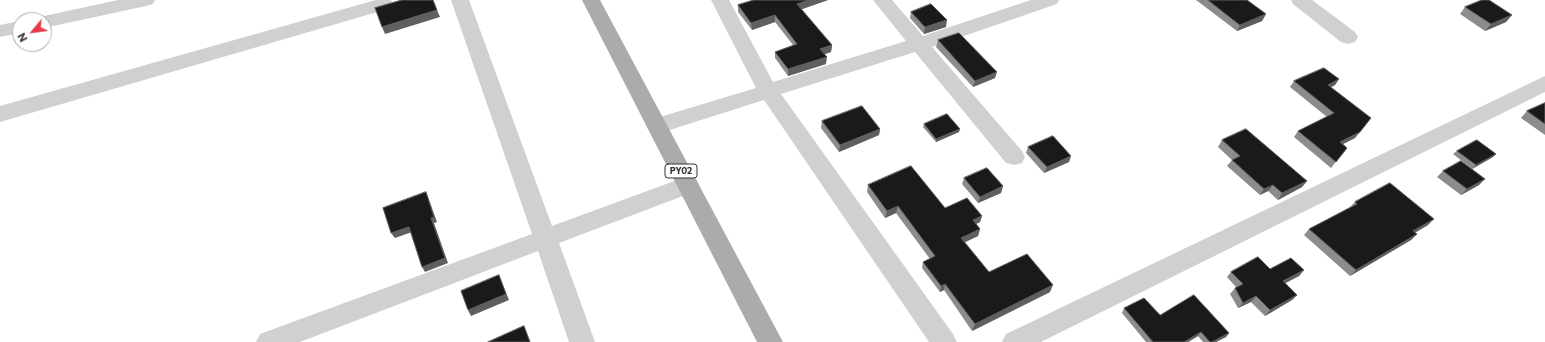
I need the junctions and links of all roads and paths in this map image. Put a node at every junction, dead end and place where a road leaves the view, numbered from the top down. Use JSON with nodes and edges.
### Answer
{"nodes":[{"id":1,"x":146,"y":0,"type":"edge"},
{"id":2,"x":460,"y":0,"type":"edge"},
{"id":3,"x":591,"y":0,"type":"edge"},
{"id":4,"x":720,"y":0,"type":"edge"},
{"id":5,"x":882,"y":0,"type":"edge"},
{"id":6,"x":1050,"y":0,"type":"edge"},
{"id":7,"x":1300,"y":0,"type":"edge"},
{"id":8,"x":384,"y":4,"type":"edge"},
{"id":9,"x":52,"y":20,"type":"edge"},
{"id":10,"x":12,"y":29,"type":"edge"},
{"id":11,"x":0,"y":32,"type":"edge"},
{"id":12,"x":1348,"y":37,"type":"dead end"},
{"id":13,"x":919,"y":44,"type":"junction"},
{"id":14,"x":1545,"y":83,"type":"edge"},
{"id":15,"x":768,"y":91,"type":"junction"},
{"id":16,"x":0,"y":114,"type":"edge"},
{"id":17,"x":657,"y":126,"type":"junction"},
{"id":18,"x":1014,"y":157,"type":"dead end"},
{"id":19,"x":688,"y":185,"type":"junction"},
{"id":20,"x":545,"y":239,"type":"junction"},
{"id":21,"x":269,"y":342,"type":"edge"},
{"id":22,"x":582,"y":342,"type":"edge"},
{"id":23,"x":770,"y":342,"type":"edge"},
{"id":24,"x":944,"y":342,"type":"edge"},
{"id":25,"x":1015,"y":342,"type":"edge"}],
"edges":[{"from":1,"to":9,"type":"street"},
{"from":2,"to":20,"type":"street"},
{"from":3,"to":17,"type":"main road","number":"PY02"},
{"from":4,"to":15,"type":"street"},
{"from":5,"to":13,"type":"street"},
{"from":6,"to":13,"type":"street"},
{"from":7,"to":12,"type":"street"},
{"from":8,"to":16,"type":"street"},
{"from":10,"to":11,"type":"street"},
{"from":13,"to":15,"type":"street"},
{"from":13,"to":18,"type":"street"},
{"from":14,"to":25,"type":"street"},
{"from":15,"to":17,"type":"street"},
{"from":15,"to":24,"type":"street"},
{"from":17,"to":19,"type":"main road","number":"PY02"},
{"from":19,"to":20,"type":"street"},
{"from":19,"to":23,"type":"main road","number":"PY02"},
{"from":20,"to":21,"type":"street"},
{"from":20,"to":22,"type":"street"}]}
